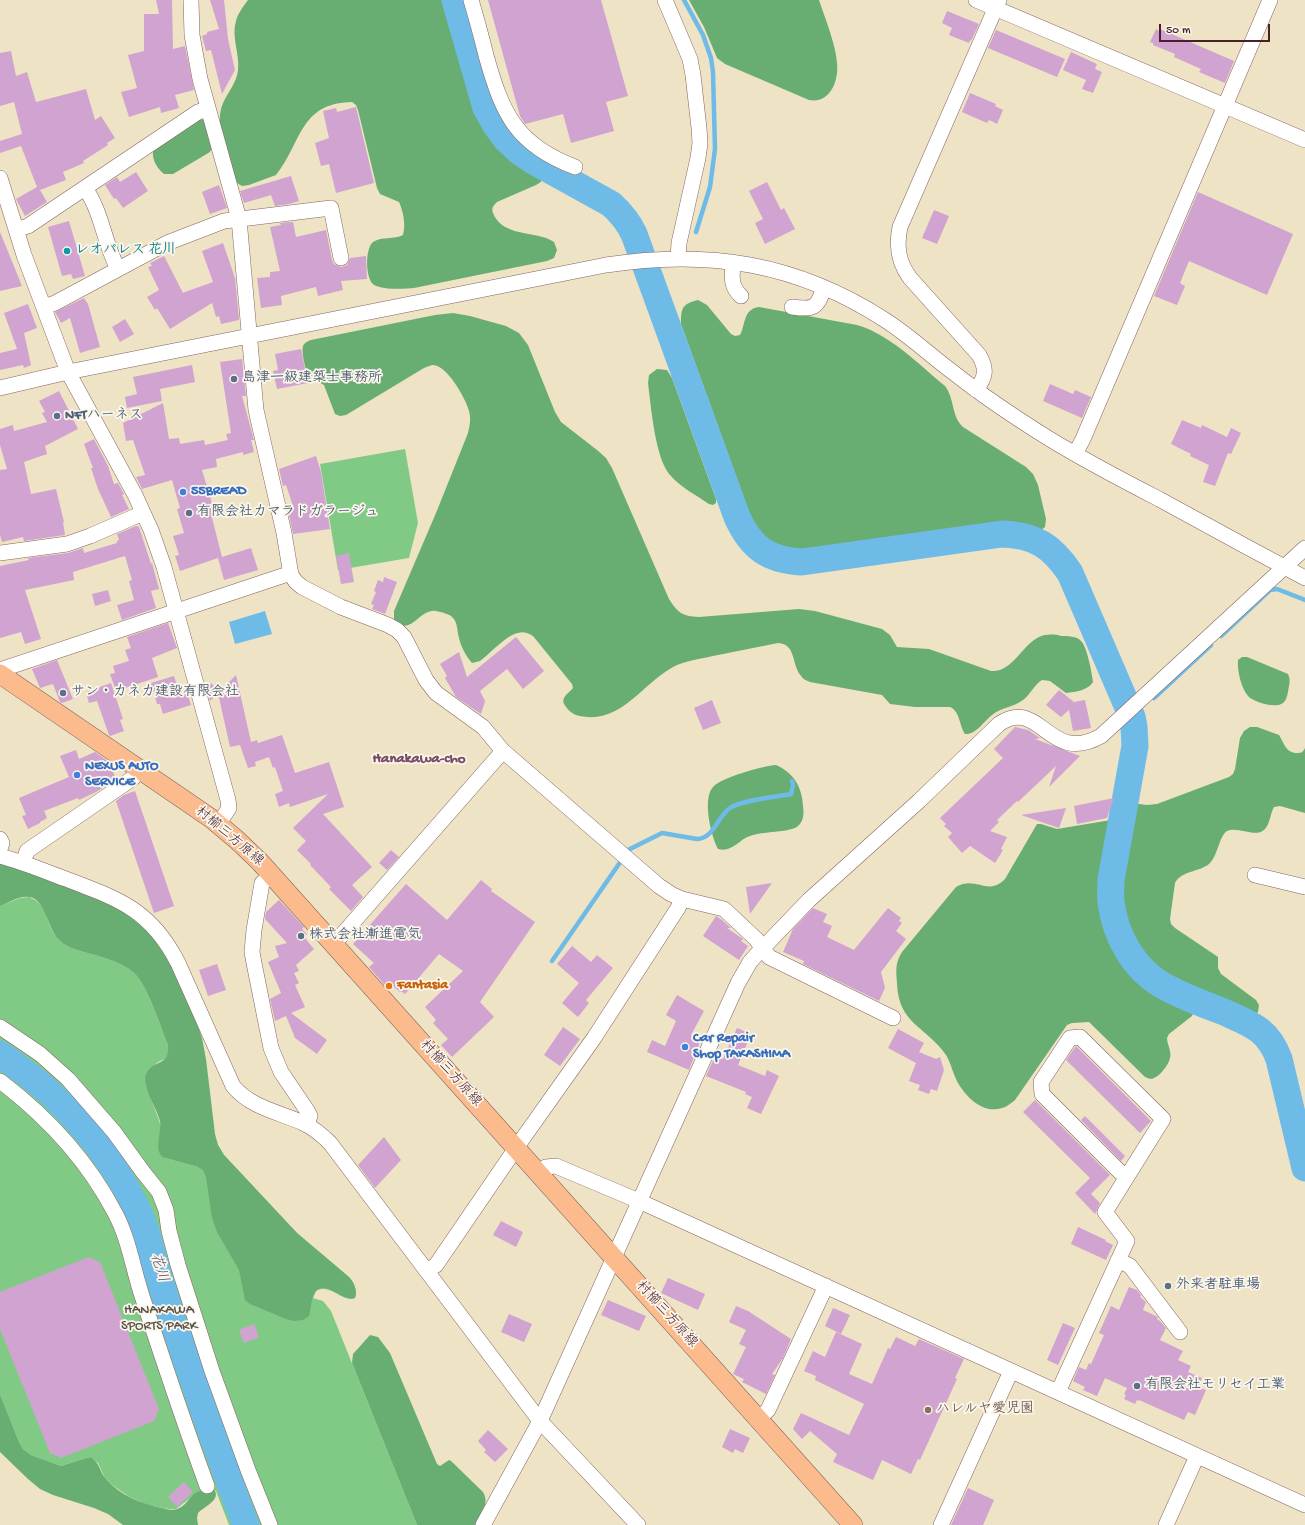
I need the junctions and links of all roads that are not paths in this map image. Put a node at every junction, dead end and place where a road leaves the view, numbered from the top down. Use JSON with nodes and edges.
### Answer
{"nodes":[{"id":1,"x":191,"y":0,"type":"edge"},
{"id":2,"x":471,"y":0,"type":"edge"},
{"id":3,"x":665,"y":0,"type":"edge"},
{"id":4,"x":976,"y":0,"type":"edge"},
{"id":5,"x":1270,"y":0,"type":"edge"},
{"id":6,"x":997,"y":4,"type":"edge"},
{"id":7,"x":1225,"y":106,"type":"junction"},
{"id":8,"x":208,"y":109,"type":"junction"},
{"id":9,"x":1305,"y":140,"type":"edge"},
{"id":10,"x":575,"y":167,"type":"dead end"},
{"id":11,"x":0,"y":178,"type":"edge"},
{"id":12,"x":86,"y":188,"type":"junction"},
{"id":13,"x":5,"y":211,"type":"edge"},
{"id":14,"x":239,"y":219,"type":"junction"},
{"id":15,"x":16,"y":230,"type":"junction"},
{"id":16,"x":341,"y":258,"type":"dead end"},
{"id":17,"x":678,"y":258,"type":"junction"},
{"id":18,"x":733,"y":262,"type":"junction"},
{"id":19,"x":118,"y":269,"type":"junction"},
{"id":20,"x":824,"y":288,"type":"junction"},
{"id":21,"x":742,"y":296,"type":"dead end"},
{"id":22,"x":44,"y":307,"type":"junction"},
{"id":23,"x":792,"y":307,"type":"dead end"},
{"id":24,"x":250,"y":336,"type":"junction"},
{"id":25,"x":68,"y":372,"type":"junction"},
{"id":26,"x":0,"y":388,"type":"edge"},
{"id":27,"x":976,"y":390,"type":"junction"},
{"id":28,"x":1075,"y":454,"type":"junction"},
{"id":29,"x":143,"y":512,"type":"junction"},
{"id":30,"x":1305,"y":548,"type":"edge"},
{"id":31,"x":0,"y":554,"type":"edge"},
{"id":32,"x":1284,"y":567,"type":"junction"},
{"id":33,"x":291,"y":573,"type":"junction"},
{"id":34,"x":1305,"y":578,"type":"edge"},
{"id":35,"x":176,"y":611,"type":"junction"},
{"id":36,"x":0,"y":670,"type":"edge"},
{"id":37,"x":0,"y":674,"type":"edge"},
{"id":38,"x":503,"y":750,"type":"junction"},
{"id":39,"x":139,"y":769,"type":"junction"},
{"id":40,"x":218,"y":825,"type":"junction"},
{"id":41,"x":0,"y":839,"type":"edge"},
{"id":42,"x":0,"y":849,"type":"edge"},
{"id":43,"x":0,"y":856,"type":"edge"},
{"id":44,"x":23,"y":863,"type":"junction"},
{"id":45,"x":272,"y":875,"type":"junction"},
{"id":46,"x":1254,"y":875,"type":"dead end"},
{"id":47,"x":1305,"y":887,"type":"edge"},
{"id":48,"x":682,"y":899,"type":"junction"},
{"id":49,"x":333,"y":943,"type":"junction"},
{"id":50,"x":762,"y":948,"type":"junction"},
{"id":51,"x":892,"y":1018,"type":"dead end"},
{"id":52,"x":1,"y":1030,"type":"edge"},
{"id":53,"x":0,"y":1081,"type":"edge"},
{"id":54,"x":307,"y":1125,"type":"junction"},
{"id":55,"x":516,"y":1148,"type":"junction"},
{"id":56,"x":539,"y":1173,"type":"junction"},
{"id":57,"x":1127,"y":1176,"type":"junction"},
{"id":58,"x":639,"y":1201,"type":"junction"},
{"id":59,"x":614,"y":1257,"type":"junction"},
{"id":60,"x":1118,"y":1260,"type":"junction"},
{"id":61,"x":427,"y":1271,"type":"junction"},
{"id":62,"x":826,"y":1286,"type":"junction"},
{"id":63,"x":1180,"y":1332,"type":"dead end"},
{"id":64,"x":1012,"y":1371,"type":"junction"},
{"id":65,"x":1058,"y":1392,"type":"junction"},
{"id":66,"x":758,"y":1419,"type":"junction"},
{"id":67,"x":540,"y":1421,"type":"junction"},
{"id":68,"x":1197,"y":1456,"type":"junction"},
{"id":69,"x":207,"y":1486,"type":"dead end"},
{"id":70,"x":1305,"y":1505,"type":"edge"},
{"id":71,"x":270,"y":1525,"type":"edge"},
{"id":72,"x":483,"y":1525,"type":"edge"},
{"id":73,"x":638,"y":1525,"type":"edge"},
{"id":74,"x":853,"y":1525,"type":"edge"},
{"id":75,"x":941,"y":1525,"type":"edge"},
{"id":76,"x":1166,"y":1525,"type":"edge"}],
"edges":[{"from":1,"to":8,"type":"street"},
{"from":2,"to":10,"type":"street"},
{"from":3,"to":17,"type":"street"},
{"from":4,"to":6,"type":"street"},
{"from":5,"to":7,"type":"street"},
{"from":6,"to":7,"type":"street"},
{"from":6,"to":27,"type":"street"},
{"from":7,"to":9,"type":"street"},
{"from":7,"to":28,"type":"street"},
{"from":8,"to":12,"type":"street"},
{"from":8,"to":14,"type":"street"},
{"from":11,"to":13,"type":"street"},
{"from":12,"to":15,"type":"street"},
{"from":12,"to":19,"type":"street"},
{"from":13,"to":15,"type":"street"},
{"from":14,"to":16,"type":"street"},
{"from":14,"to":19,"type":"street"},
{"from":14,"to":24,"type":"street"},
{"from":15,"to":22,"type":"street"},
{"from":17,"to":18,"type":"street"},
{"from":17,"to":24,"type":"street"},
{"from":18,"to":20,"type":"street"},
{"from":18,"to":21,"type":"street"},
{"from":19,"to":22,"type":"street"},
{"from":20,"to":23,"type":"street"},
{"from":20,"to":27,"type":"street"},
{"from":22,"to":25,"type":"street"},
{"from":24,"to":25,"type":"street"},
{"from":24,"to":33,"type":"street"},
{"from":25,"to":26,"type":"street"},
{"from":25,"to":29,"type":"street"},
{"from":27,"to":28,"type":"street"},
{"from":28,"to":32,"type":"street"},
{"from":29,"to":31,"type":"street"},
{"from":29,"to":35,"type":"street"},
{"from":30,"to":32,"type":"street"},
{"from":32,"to":34,"type":"street"},
{"from":32,"to":50,"type":"street"},
{"from":33,"to":35,"type":"street"},
{"from":33,"to":38,"type":"street"},
{"from":35,"to":36,"type":"street"},
{"from":35,"to":40,"type":"street"},
{"from":37,"to":39,"type":"main road","name":"村櫛三方原線"},
{"from":38,"to":48,"type":"street"},
{"from":38,"to":49,"type":"street"},
{"from":39,"to":40,"type":"main road","name":"村櫛三方原線"},
{"from":39,"to":44,"type":"street"},
{"from":40,"to":45,"type":"main road","name":"村櫛三方原線"},
{"from":41,"to":42,"type":"street"},
{"from":43,"to":44,"type":"street"},
{"from":44,"to":54,"type":"street"},
{"from":45,"to":49,"type":"main road","name":"村櫛三方原線"},
{"from":45,"to":54,"type":"street"},
{"from":46,"to":47,"type":"street"},
{"from":48,"to":50,"type":"street"},
{"from":48,"to":55,"type":"street"},
{"from":49,"to":55,"type":"main road","name":"村櫛三方原線"},
{"from":50,"to":51,"type":"street"},
{"from":50,"to":58,"type":"street"},
{"from":52,"to":71,"type":"street"},
{"from":53,"to":69,"type":"street"},
{"from":54,"to":61,"type":"street"},
{"from":55,"to":56,"type":"main road","name":"村櫛三方原線"},
{"from":55,"to":61,"type":"street"},
{"from":56,"to":58,"type":"street"},
{"from":56,"to":59,"type":"main road","name":"村櫛三方原線"},
{"from":57,"to":57,"type":"street"},
{"from":57,"to":60,"type":"street"},
{"from":58,"to":59,"type":"street"},
{"from":58,"to":62,"type":"street"},
{"from":59,"to":66,"type":"main road","name":"村櫛三方原線"},
{"from":59,"to":67,"type":"street"},
{"from":60,"to":63,"type":"street"},
{"from":60,"to":65,"type":"street"},
{"from":61,"to":67,"type":"street"},
{"from":62,"to":64,"type":"street"},
{"from":62,"to":66,"type":"street"},
{"from":64,"to":65,"type":"street"},
{"from":64,"to":75,"type":"street"},
{"from":65,"to":68,"type":"street"},
{"from":66,"to":74,"type":"main road","name":"村櫛三方原線"},
{"from":67,"to":72,"type":"street"},
{"from":67,"to":73,"type":"street"},
{"from":68,"to":70,"type":"street"},
{"from":68,"to":76,"type":"street"}]}
